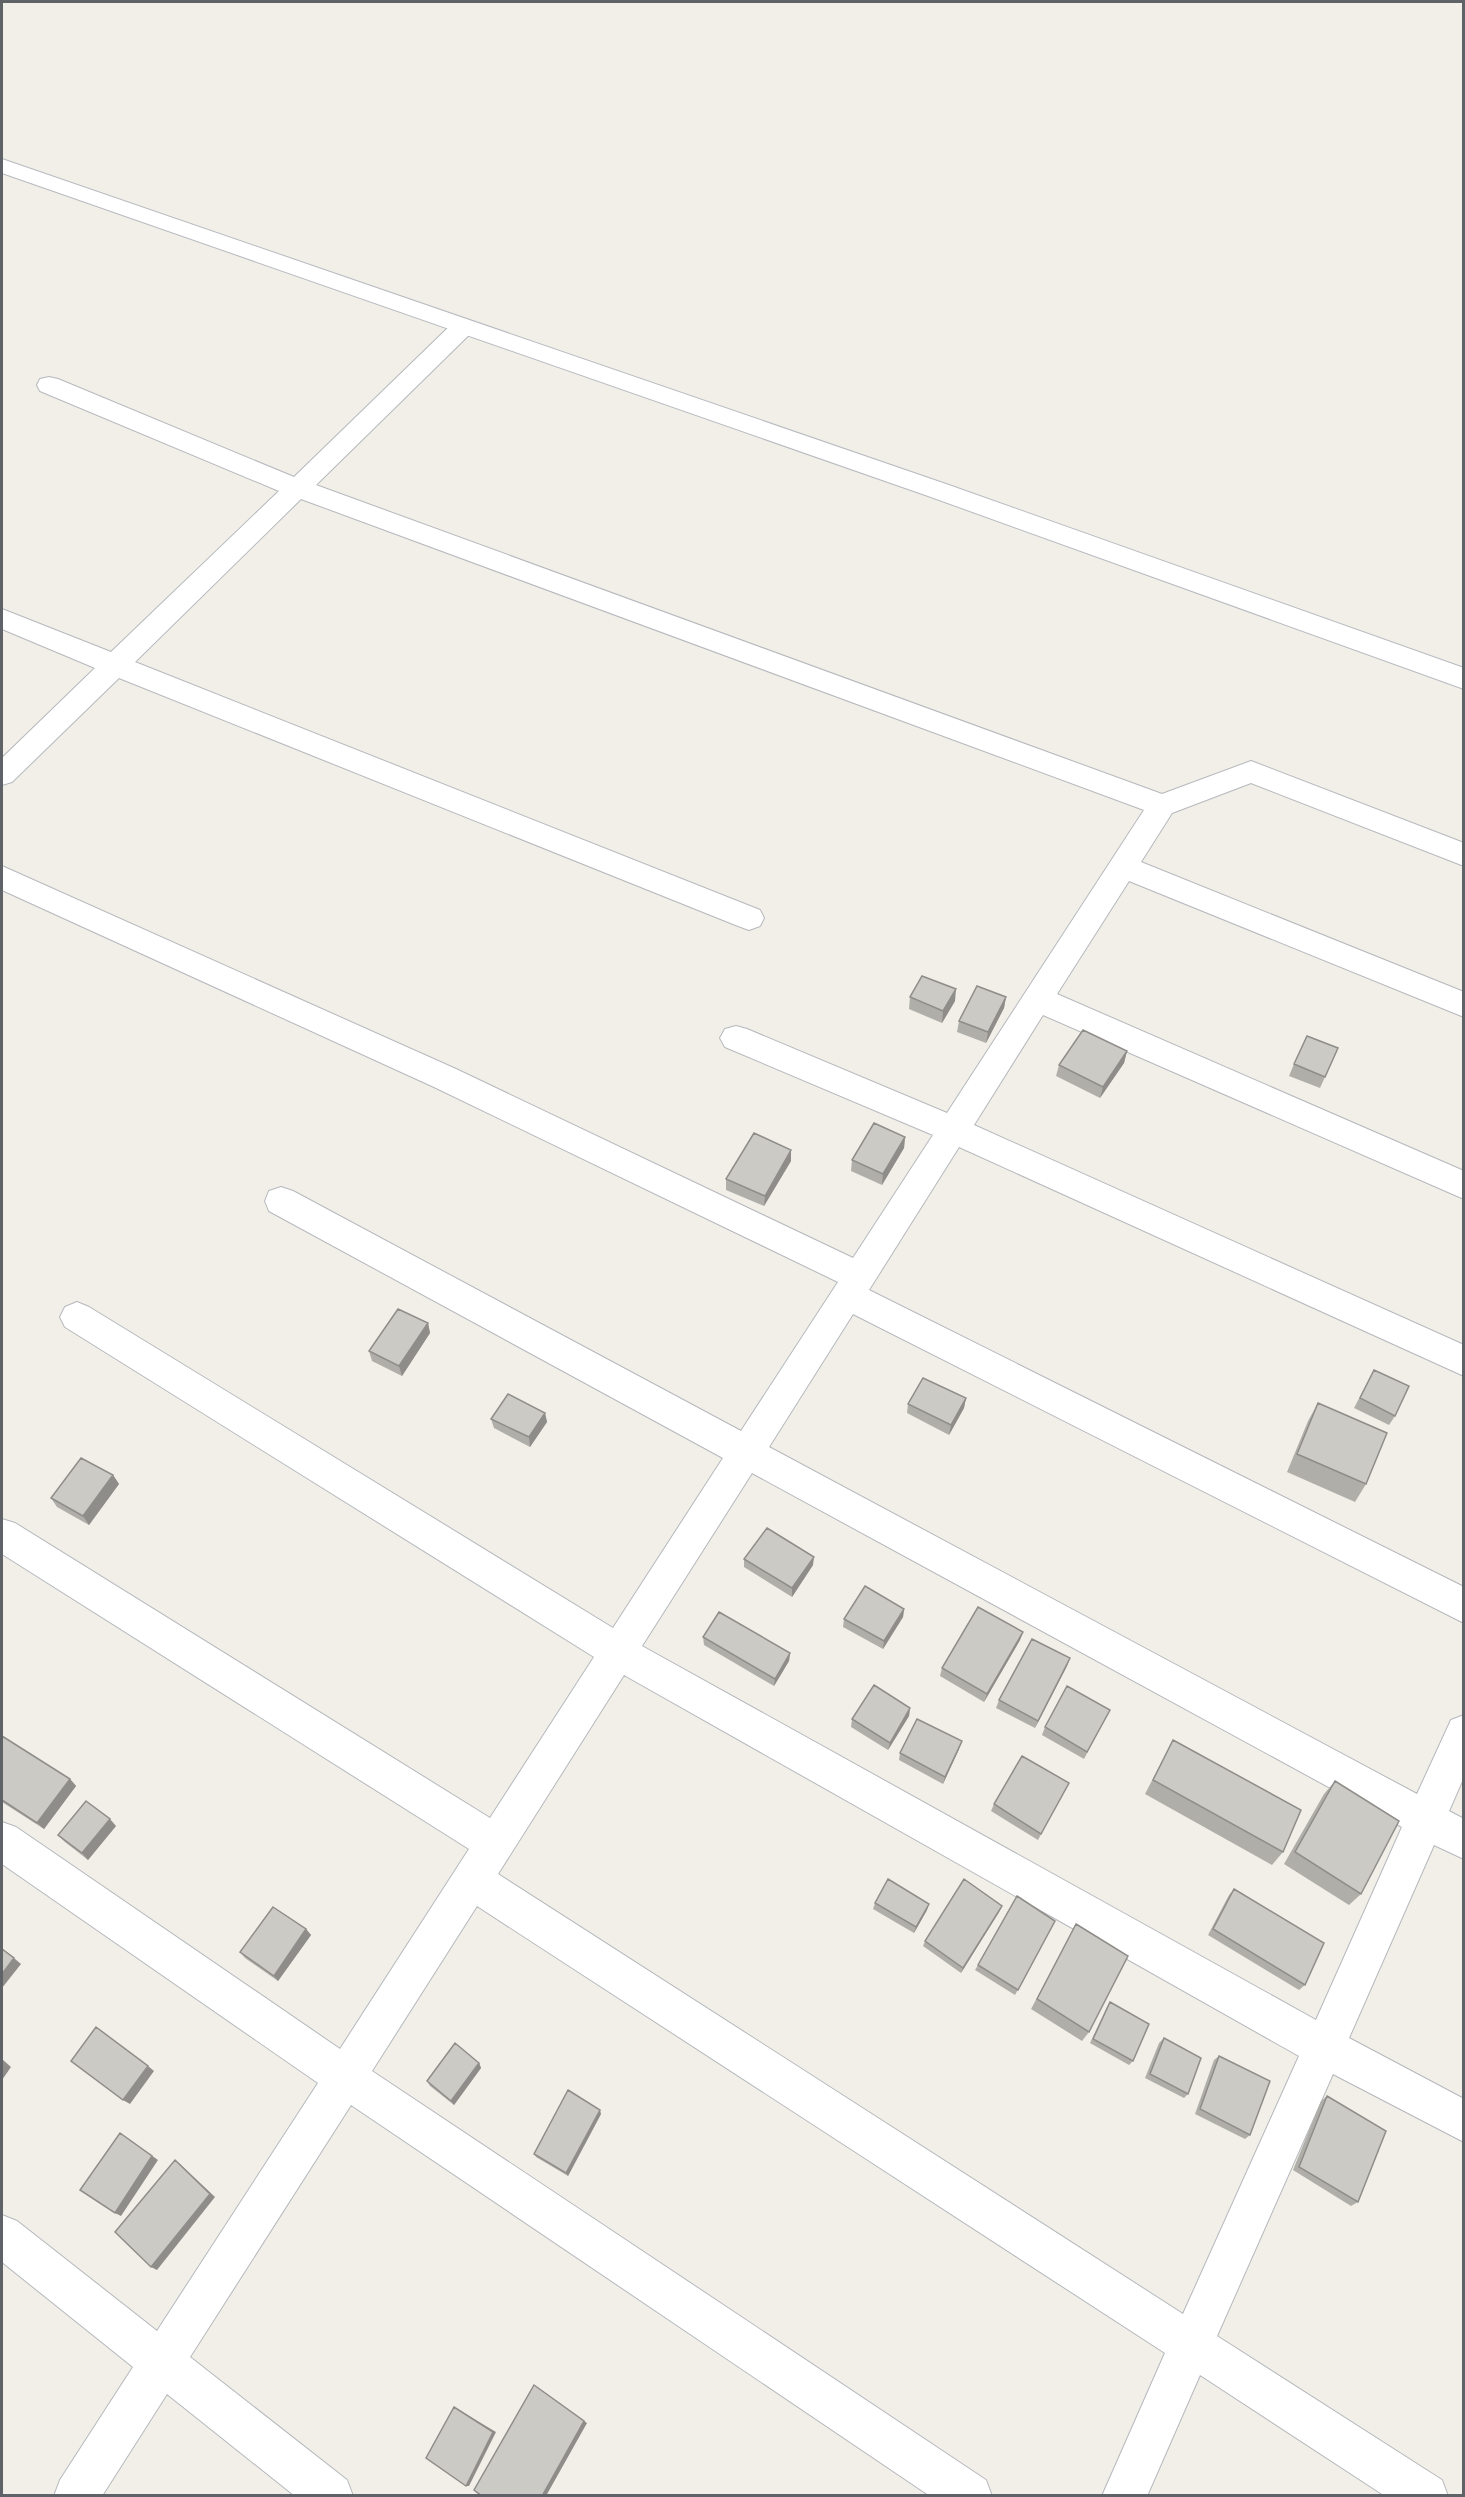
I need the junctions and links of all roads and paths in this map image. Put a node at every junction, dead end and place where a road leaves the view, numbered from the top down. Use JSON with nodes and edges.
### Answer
{"nodes":[{"id":1,"x":2,"y":166,"type":"edge"},
{"id":2,"x":463,"y":327,"type":"junction"},
{"id":3,"x":49,"y":385,"type":"dead end"},
{"id":4,"x":297,"y":488,"type":"junction"},
{"id":5,"x":2,"y":618,"type":"edge"},
{"id":6,"x":115,"y":665,"type":"junction"},
{"id":7,"x":1464,"y":679,"type":"edge"},
{"id":8,"x":2,"y":775,"type":"edge"},
{"id":9,"x":1162,"y":805,"type":"junction"},
{"id":10,"x":1464,"y":855,"type":"edge"},
{"id":11,"x":1122,"y":866,"type":"junction"},
{"id":12,"x":2,"y":877,"type":"edge"},
{"id":13,"x":750,"y":918,"type":"dead end"},
{"id":14,"x":1037,"y":999,"type":"junction"},
{"id":15,"x":1464,"y":1005,"type":"edge"},
{"id":16,"x":735,"y":1038,"type":"dead end"},
{"id":17,"x":953,"y":1130,"type":"junction"},
{"id":18,"x":1464,"y":1186,"type":"edge"},
{"id":19,"x":281,"y":1201,"type":"dead end"},
{"id":20,"x":853,"y":1285,"type":"junction"},
{"id":21,"x":77,"y":1317,"type":"dead end"},
{"id":22,"x":1464,"y":1361,"type":"edge"},
{"id":23,"x":745,"y":1453,"type":"junction"},
{"id":24,"x":2,"y":1535,"type":"edge"},
{"id":25,"x":1464,"y":1606,"type":"edge"},
{"id":26,"x":618,"y":1652,"type":"junction"},
{"id":27,"x":1464,"y":1733,"type":"edge"},
{"id":28,"x":1425,"y":1818,"type":"junction"},
{"id":29,"x":2,"y":1840,"type":"edge"},
{"id":30,"x":1464,"y":1840,"type":"edge"},
{"id":31,"x":495,"y":1843,"type":"junction"},
{"id":32,"x":472,"y":1880,"type":"junction"},
{"id":33,"x":1324,"y":2047,"type":"junction"},
{"id":34,"x":345,"y":2077,"type":"junction"},
{"id":35,"x":1464,"y":2122,"type":"edge"},
{"id":36,"x":2,"y":2236,"type":"edge"},
{"id":37,"x":1192,"y":2343,"type":"junction"},
{"id":38,"x":161,"y":2363,"type":"junction"},
{"id":39,"x":76,"y":2496,"type":"edge"},
{"id":40,"x":331,"y":2496,"type":"edge"},
{"id":41,"x":970,"y":2496,"type":"edge"},
{"id":42,"x":1124,"y":2496,"type":"edge"},
{"id":43,"x":1426,"y":2496,"type":"edge"}],
"edges":[{"from":1,"to":2,"type":"street"},
{"from":2,"to":4,"type":"street"},
{"from":2,"to":7,"type":"street"},
{"from":3,"to":4,"type":"street"},
{"from":4,"to":6,"type":"street"},
{"from":4,"to":9,"type":"street"},
{"from":5,"to":6,"type":"street"},
{"from":6,"to":8,"type":"street"},
{"from":6,"to":13,"type":"street"},
{"from":9,"to":10,"type":"street"},
{"from":9,"to":11,"type":"street"},
{"from":11,"to":14,"type":"street"},
{"from":11,"to":15,"type":"street"},
{"from":12,"to":20,"type":"street"},
{"from":14,"to":17,"type":"street"},
{"from":14,"to":18,"type":"street"},
{"from":16,"to":17,"type":"street"},
{"from":17,"to":20,"type":"street"},
{"from":17,"to":22,"type":"street"},
{"from":19,"to":23,"type":"street"},
{"from":20,"to":23,"type":"street"},
{"from":20,"to":25,"type":"street"},
{"from":21,"to":26,"type":"street"},
{"from":23,"to":26,"type":"street"},
{"from":23,"to":28,"type":"street"},
{"from":24,"to":31,"type":"street"},
{"from":26,"to":31,"type":"street"},
{"from":26,"to":33,"type":"street"},
{"from":27,"to":28,"type":"street"},
{"from":28,"to":30,"type":"street"},
{"from":28,"to":33,"type":"street"},
{"from":29,"to":34,"type":"street"},
{"from":31,"to":32,"type":"street"},
{"from":32,"to":34,"type":"street"},
{"from":32,"to":37,"type":"street"},
{"from":33,"to":35,"type":"street"},
{"from":33,"to":37,"type":"street"},
{"from":34,"to":38,"type":"street"},
{"from":34,"to":41,"type":"street"},
{"from":36,"to":38,"type":"street"},
{"from":37,"to":42,"type":"street"},
{"from":37,"to":43,"type":"street"},
{"from":38,"to":39,"type":"street"},
{"from":38,"to":40,"type":"street"}]}
